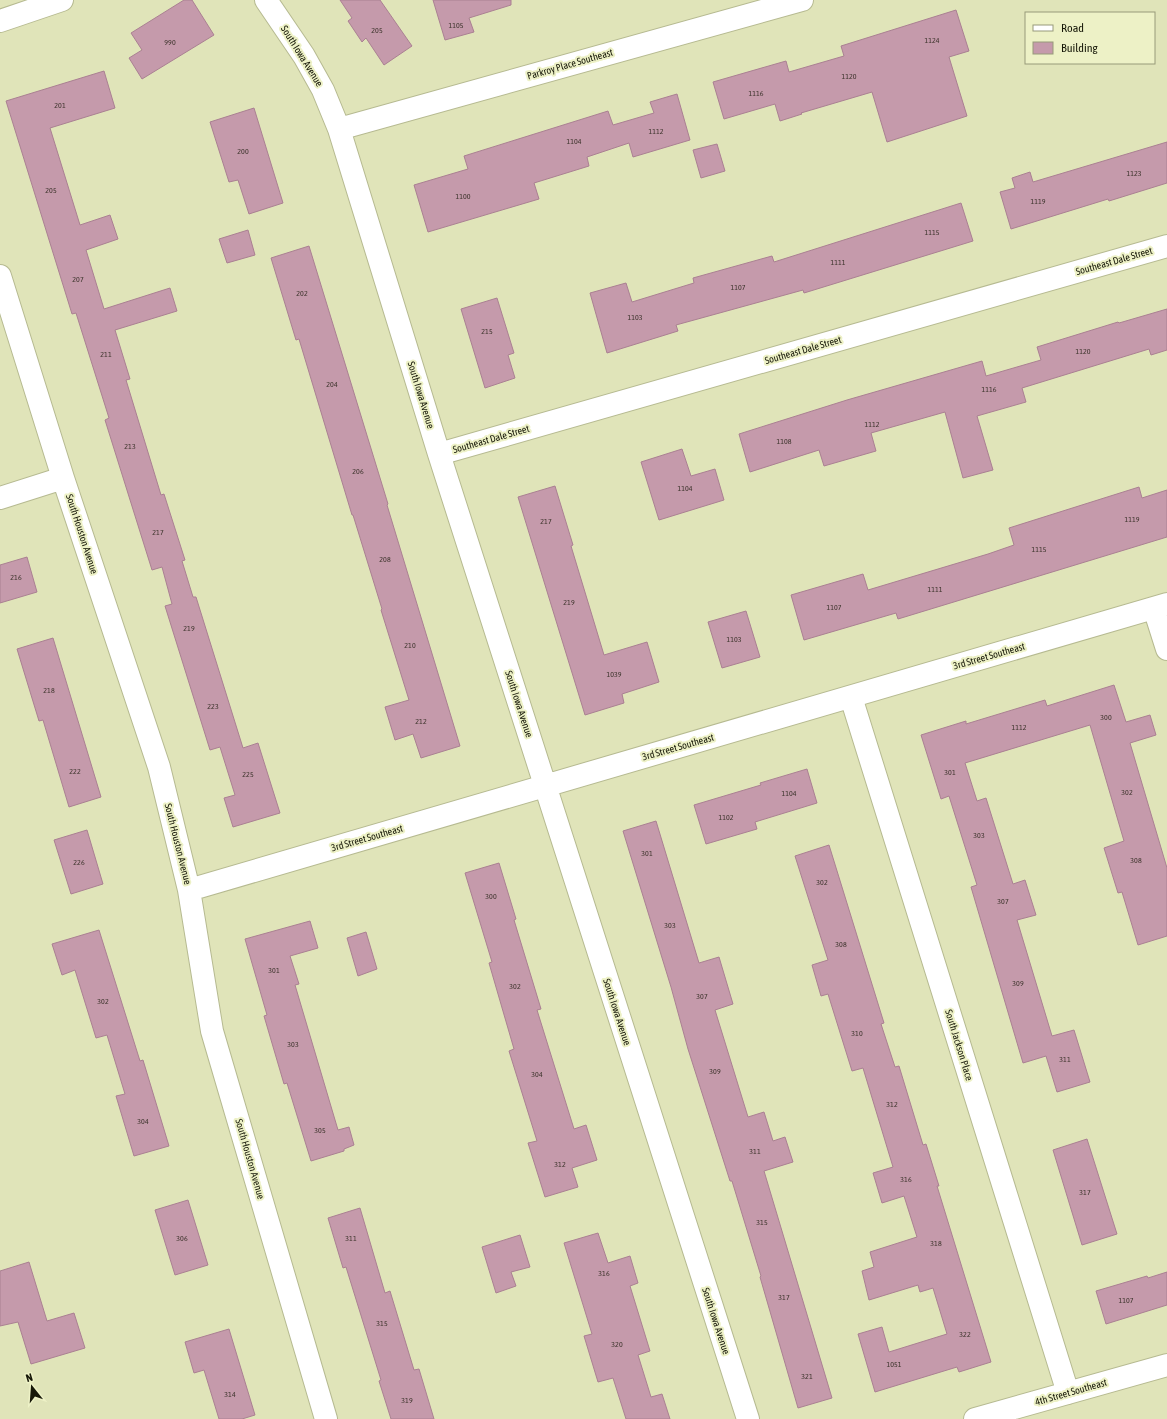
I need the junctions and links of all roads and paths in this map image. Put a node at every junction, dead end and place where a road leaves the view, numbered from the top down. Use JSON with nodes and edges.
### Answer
{"nodes":[{"id":1,"x":62,"y":0,"type":"edge"},
{"id":2,"x":266,"y":0,"type":"edge"},
{"id":3,"x":802,"y":0,"type":"edge"},
{"id":4,"x":0,"y":21,"type":"edge"},
{"id":5,"x":339,"y":129,"type":"junction"},
{"id":6,"x":1167,"y":246,"type":"edge"},
{"id":7,"x":0,"y":276,"type":"edge"},
{"id":8,"x":439,"y":454,"type":"junction"},
{"id":9,"x":63,"y":478,"type":"junction"},
{"id":10,"x":0,"y":498,"type":"edge"},
{"id":11,"x":1161,"y":606,"type":"edge"},
{"id":12,"x":1167,"y":649,"type":"edge"},
{"id":13,"x":851,"y":697,"type":"junction"},
{"id":14,"x":545,"y":786,"type":"junction"},
{"id":15,"x":189,"y":890,"type":"junction"},
{"id":16,"x":1167,"y":1365,"type":"edge"},
{"id":17,"x":1068,"y":1393,"type":"junction"},
{"id":18,"x":326,"y":1419,"type":"edge"},
{"id":19,"x":748,"y":1419,"type":"edge"},
{"id":20,"x":975,"y":1419,"type":"edge"}],
"edges":[{"from":1,"to":4,"type":"street"},
{"from":2,"to":5,"type":"street","name":"South Iowa Avenue"},
{"from":3,"to":5,"type":"street","name":"Parkroy Place Southeast"},
{"from":5,"to":8,"type":"street","name":"South Iowa Avenue"},
{"from":6,"to":8,"type":"street","name":"Southeast Dale Street"},
{"from":7,"to":9,"type":"street","name":"South Houston Avenue"},
{"from":8,"to":14,"type":"street","name":"South Iowa Avenue"},
{"from":9,"to":10,"type":"street"},
{"from":9,"to":15,"type":"street","name":"South Houston Avenue"},
{"from":11,"to":12,"type":"street"},
{"from":11,"to":13,"type":"street","name":"3rd Street Southeast"},
{"from":13,"to":14,"type":"street","name":"3rd Street Southeast"},
{"from":13,"to":17,"type":"street","name":"South Jackson Place"},
{"from":14,"to":15,"type":"street","name":"3rd Street Southeast"},
{"from":14,"to":19,"type":"street","name":"South Iowa Avenue"},
{"from":15,"to":18,"type":"street","name":"South Houston Avenue"},
{"from":16,"to":17,"type":"street","name":"4th Street Southeast"},
{"from":17,"to":20,"type":"street","name":"4th Street Southeast"}]}
